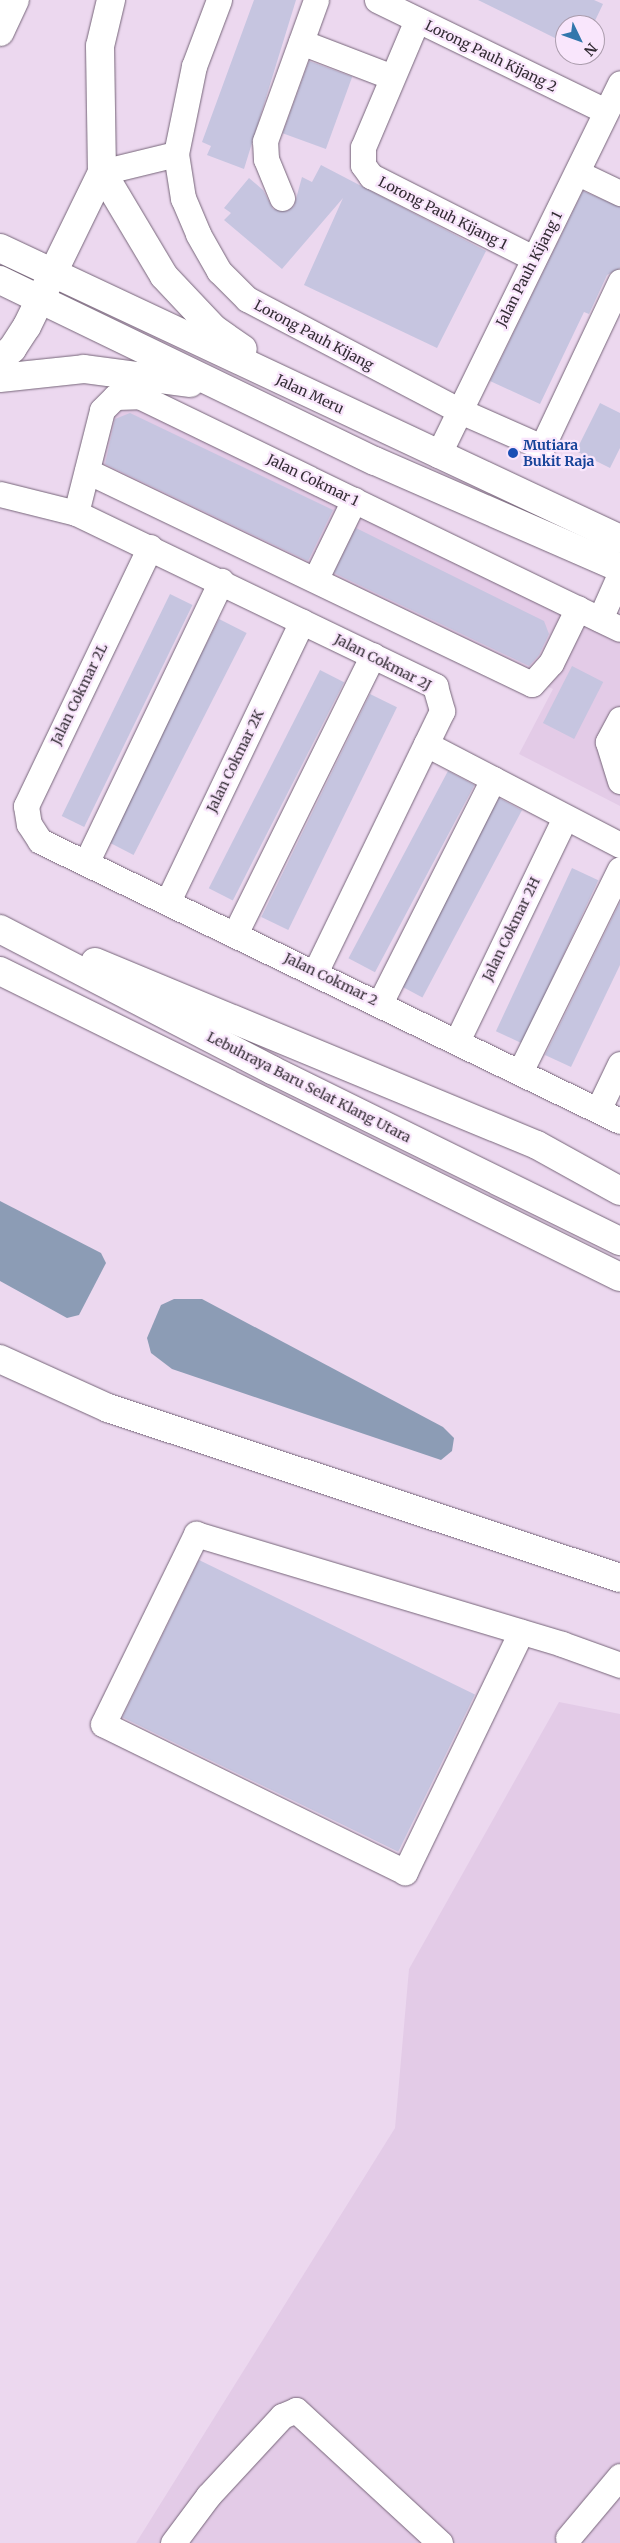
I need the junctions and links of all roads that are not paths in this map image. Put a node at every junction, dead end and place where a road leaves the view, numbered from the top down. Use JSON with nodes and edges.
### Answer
{"nodes":[{"id":1,"x":15,"y":0,"type":"edge"},
{"id":2,"x":110,"y":0,"type":"edge"},
{"id":3,"x":219,"y":0,"type":"edge"},
{"id":4,"x":316,"y":0,"type":"edge"},
{"id":5,"x":377,"y":0,"type":"edge"},
{"id":6,"x":417,"y":20,"type":"junction"},
{"id":7,"x":0,"y":32,"type":"edge"},
{"id":8,"x":301,"y":42,"type":"junction"},
{"id":9,"x":392,"y":77,"type":"junction"},
{"id":10,"x":620,"y":82,"type":"edge"},
{"id":11,"x":606,"y":111,"type":"junction"},
{"id":12,"x":176,"y":154,"type":"junction"},
{"id":13,"x":102,"y":172,"type":"junction"},
{"id":14,"x":578,"y":173,"type":"junction"},
{"id":15,"x":620,"y":193,"type":"edge"},
{"id":16,"x":282,"y":198,"type":"dead end"},
{"id":17,"x":0,"y":248,"type":"edge"},
{"id":18,"x":533,"y":258,"type":"junction"},
{"id":19,"x":51,"y":271,"type":"junction"},
{"id":20,"x":0,"y":280,"type":"edge"},
{"id":21,"x":620,"y":282,"type":"edge"},
{"id":22,"x":37,"y":298,"type":"junction"},
{"id":23,"x":0,"y":358,"type":"edge"},
{"id":24,"x":0,"y":378,"type":"edge"},
{"id":25,"x":240,"y":396,"type":"junction"},
{"id":26,"x":315,"y":397,"type":"junction"},
{"id":27,"x":458,"y":410,"type":"junction"},
{"id":28,"x":438,"y":455,"type":"junction"},
{"id":29,"x":87,"y":471,"type":"junction"},
{"id":30,"x":0,"y":494,"type":"edge"},
{"id":31,"x":354,"y":500,"type":"junction"},
{"id":32,"x":76,"y":513,"type":"junction"},
{"id":33,"x":620,"y":539,"type":"edge"},
{"id":34,"x":150,"y":547,"type":"junction"},
{"id":35,"x":620,"y":568,"type":"edge"},
{"id":36,"x":620,"y":574,"type":"edge"},
{"id":37,"x":316,"y":578,"type":"junction"},
{"id":38,"x":221,"y":581,"type":"junction"},
{"id":39,"x":599,"y":618,"type":"edge"},
{"id":40,"x":302,"y":620,"type":"junction"},
{"id":41,"x":373,"y":655,"type":"junction"},
{"id":42,"x":620,"y":719,"type":"edge"},
{"id":43,"x":426,"y":744,"type":"junction"},
{"id":44,"x":493,"y":779,"type":"junction"},
{"id":45,"x":620,"y":781,"type":"edge"},
{"id":46,"x":565,"y":818,"type":"junction"},
{"id":47,"x":40,"y":841,"type":"joint"},
{"id":48,"x":620,"y":845,"type":"edge"},
{"id":49,"x":86,"y":863,"type":"junction"},
{"id":50,"x":620,"y":869,"type":"edge"},
{"id":51,"x":168,"y":901,"type":"junction"},
{"id":52,"x":0,"y":929,"type":"edge"},
{"id":53,"x":235,"y":934,"type":"junction"},
{"id":54,"x":61,"y":959,"type":"junction"},
{"id":55,"x":0,"y":971,"type":"edge"},
{"id":56,"x":316,"y":972,"type":"junction"},
{"id":57,"x":380,"y":1003,"type":"junction"},
{"id":58,"x":456,"y":1041,"type":"junction"},
{"id":59,"x":620,"y":1064,"type":"edge"},
{"id":60,"x":520,"y":1072,"type":"junction"},
{"id":61,"x":609,"y":1116,"type":"edge"},
{"id":62,"x":620,"y":1191,"type":"edge"},
{"id":63,"x":620,"y":1241,"type":"edge"},
{"id":64,"x":620,"y":1277,"type":"edge"},
{"id":65,"x":0,"y":1359,"type":"edge"},
{"id":66,"x":620,"y":1578,"type":"edge"},
{"id":67,"x":521,"y":1632,"type":"junction"},
{"id":68,"x":620,"y":1665,"type":"edge"},
{"id":69,"x":620,"y":2476,"type":"edge"},
{"id":70,"x":568,"y":2538,"type":"dead end"},
{"id":71,"x":173,"y":2543,"type":"edge"},
{"id":72,"x":440,"y":2543,"type":"edge"}],
"edges":[{"from":1,"to":7,"type":"highway"},
{"from":2,"to":13,"type":"highway"},
{"from":3,"to":12,"type":"street","name":"Lorong Pauh Kijang"},
{"from":4,"to":8,"type":"street"},
{"from":5,"to":6,"type":"street","name":"Lorong Pauh Kijang 2"},
{"from":6,"to":9,"type":"street","name":"Lorong Pauh Kijang 1"},
{"from":6,"to":11,"type":"street","name":"Lorong Pauh Kijang 2"},
{"from":8,"to":9,"type":"street"},
{"from":8,"to":16,"type":"street"},
{"from":9,"to":18,"type":"street","name":"Lorong Pauh Kijang 1"},
{"from":10,"to":11,"type":"street","name":"Jalan Pauh Kijang 1"},
{"from":11,"to":14,"type":"street","name":"Jalan Pauh Kijang 1"},
{"from":12,"to":13,"type":"street"},
{"from":12,"to":27,"type":"street","name":"Lorong Pauh Kijang"},
{"from":13,"to":19,"type":"highway"},
{"from":13,"to":26,"type":"highway"},
{"from":14,"to":15,"type":"street"},
{"from":14,"to":18,"type":"street","name":"Jalan Pauh Kijang 1"},
{"from":17,"to":19,"type":"highway","name":"Jalan Meru"},
{"from":18,"to":27,"type":"street","name":"Jalan Pauh Kijang 1"},
{"from":19,"to":22,"type":"highway"},
{"from":19,"to":26,"type":"highway","name":"Jalan Meru"},
{"from":20,"to":22,"type":"highway"},
{"from":21,"to":27,"type":"street","name":"Lorong Pauh Kijang"},
{"from":22,"to":23,"type":"highway"},
{"from":22,"to":25,"type":"highway"},
{"from":24,"to":25,"type":"highway"},
{"from":25,"to":35,"type":"highway"},
{"from":26,"to":28,"type":"highway","name":"Jalan Meru"},
{"from":27,"to":28,"type":"street","name":"Jalan Pauh Kijang 1"},
{"from":28,"to":33,"type":"highway","name":"Jalan Meru"},
{"from":29,"to":31,"type":"street","name":"Jalan Cokmar 1"},
{"from":29,"to":32,"type":"street","name":"Jalan Cokmar 1"},
{"from":29,"to":37,"type":"street"},
{"from":30,"to":32,"type":"street","name":"Jalan Cokmar 2J"},
{"from":31,"to":37,"type":"street"},
{"from":31,"to":39,"type":"street","name":"Jalan Cokmar 1"},
{"from":32,"to":34,"type":"street","name":"Jalan Cokmar 2J"},
{"from":34,"to":38,"type":"street","name":"Jalan Cokmar 2J"},
{"from":34,"to":47,"type":"street","name":"Jalan Cokmar 2L"},
{"from":36,"to":39,"type":"street"},
{"from":37,"to":39,"type":"street"},
{"from":38,"to":40,"type":"street","name":"Jalan Cokmar 2J"},
{"from":38,"to":49,"type":"street"},
{"from":40,"to":41,"type":"street","name":"Jalan Cokmar 2J"},
{"from":40,"to":51,"type":"street","name":"Jalan Cokmar 2K"},
{"from":41,"to":43,"type":"street","name":"Jalan Cokmar 2J"},
{"from":41,"to":53,"type":"street"},
{"from":42,"to":45,"type":"street"},
{"from":43,"to":44,"type":"street"},
{"from":43,"to":56,"type":"street","name":"Jalan Cokmar 2J"},
{"from":44,"to":46,"type":"street"},
{"from":44,"to":57,"type":"street"},
{"from":46,"to":48,"type":"street"},
{"from":46,"to":58,"type":"street","name":"Jalan Cokmar 2H"},
{"from":47,"to":49,"type":"street","name":"Jalan Cokmar 2"},
{"from":49,"to":51,"type":"street","name":"Jalan Cokmar 2"},
{"from":50,"to":60,"type":"street"},
{"from":51,"to":53,"type":"street","name":"Jalan Cokmar 2"},
{"from":52,"to":54,"type":"highway","name":"Lebuhraya Baru Selat Klang Utara"},
{"from":53,"to":56,"type":"street","name":"Jalan Cokmar 2"},
{"from":54,"to":62,"type":"highway"},
{"from":54,"to":63,"type":"highway","name":"Lebuhraya Baru Selat Klang Utara"},
{"from":55,"to":64,"type":"highway"},
{"from":56,"to":57,"type":"street","name":"Jalan Cokmar 2"},
{"from":57,"to":58,"type":"street","name":"Jalan Cokmar 2"},
{"from":58,"to":60,"type":"street","name":"Jalan Cokmar 2"},
{"from":59,"to":61,"type":"street"},
{"from":60,"to":61,"type":"street","name":"Jalan Cokmar 2"},
{"from":65,"to":66,"type":"highway"},
{"from":67,"to":67,"type":"street"},
{"from":67,"to":68,"type":"street"},
{"from":69,"to":70,"type":"street"},
{"from":71,"to":72,"type":"street"}]}
